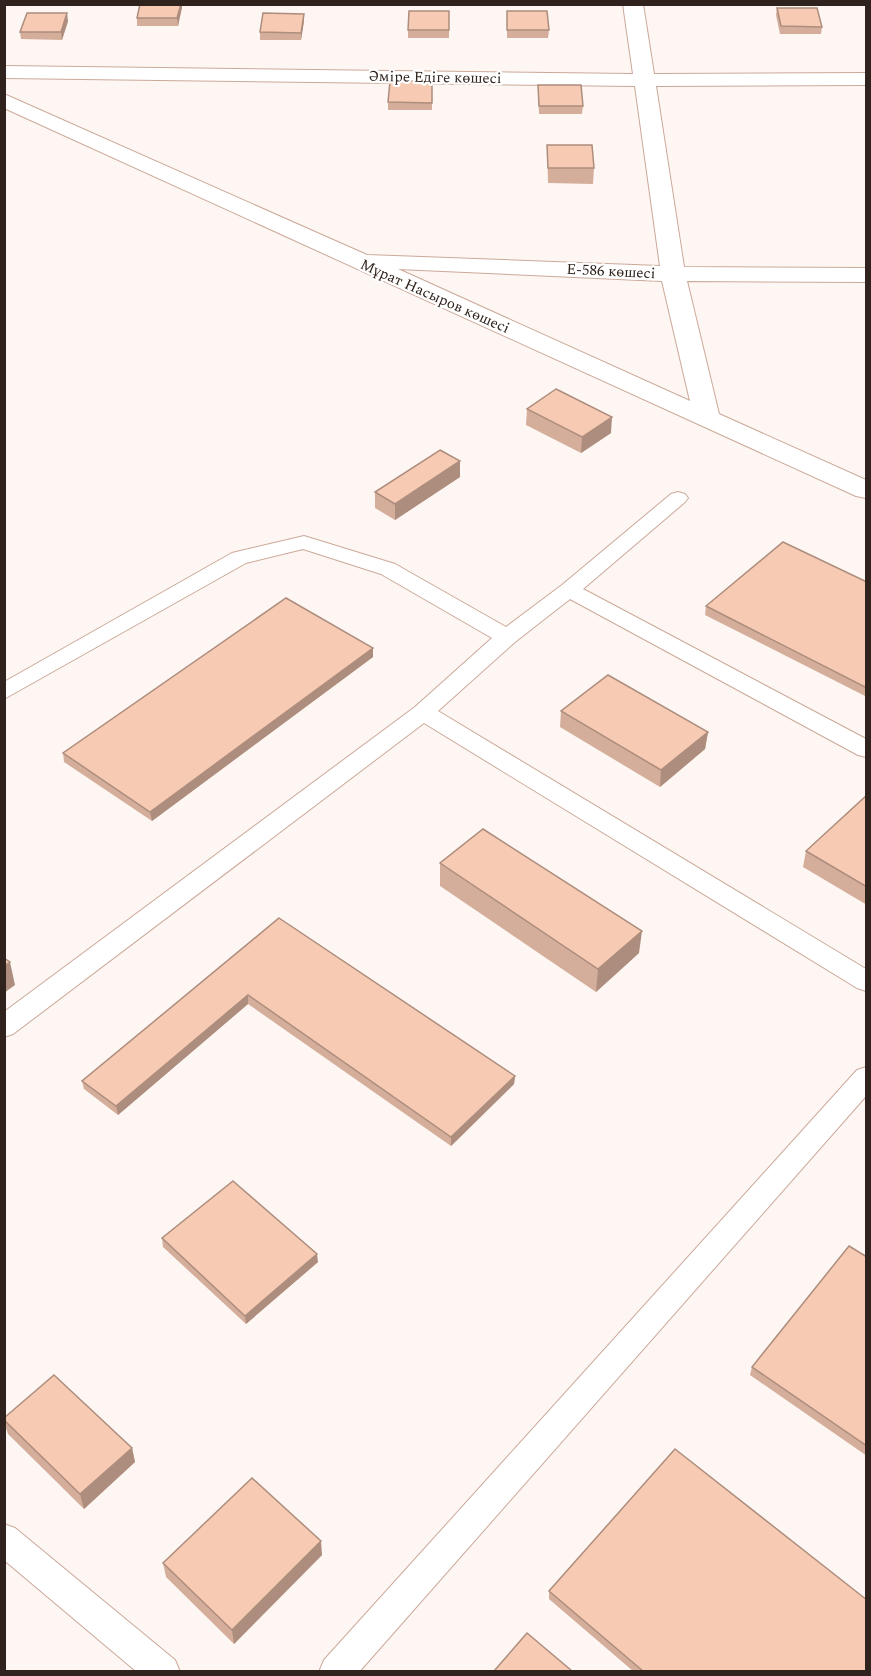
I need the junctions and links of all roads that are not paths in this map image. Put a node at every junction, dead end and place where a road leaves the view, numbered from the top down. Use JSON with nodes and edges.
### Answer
{"nodes":[{"id":1,"x":633,"y":4,"type":"edge"},
{"id":2,"x":4,"y":72,"type":"edge"},
{"id":3,"x":867,"y":79,"type":"edge"},
{"id":4,"x":642,"y":80,"type":"junction"},
{"id":5,"x":4,"y":100,"type":"edge"},
{"id":6,"x":356,"y":260,"type":"junction"},
{"id":7,"x":672,"y":274,"type":"junction"},
{"id":8,"x":867,"y":274,"type":"edge"},
{"id":9,"x":707,"y":418,"type":"junction"},
{"id":10,"x":867,"y":490,"type":"edge"},
{"id":11,"x":678,"y":498,"type":"dead end"},
{"id":12,"x":569,"y":590,"type":"junction"},
{"id":13,"x":507,"y":638,"type":"junction"},
{"id":14,"x":4,"y":692,"type":"edge"},
{"id":15,"x":423,"y":712,"type":"junction"},
{"id":16,"x":867,"y":749,"type":"edge"},
{"id":17,"x":867,"y":981,"type":"edge"},
{"id":18,"x":4,"y":1027,"type":"edge"},
{"id":19,"x":867,"y":1078,"type":"edge"},
{"id":20,"x":4,"y":1539,"type":"edge"},
{"id":21,"x":163,"y":1671,"type":"edge"},
{"id":22,"x":336,"y":1671,"type":"edge"}],
"edges":[{"from":1,"to":4,"type":"street"},
{"from":2,"to":4,"type":"street","name":"Әміре Едіге көшесі"},
{"from":3,"to":4,"type":"street","name":"Әміре Едіге көшесі"},
{"from":4,"to":7,"type":"street"},
{"from":5,"to":6,"type":"street","name":"Мұрат Насыров көшесі"},
{"from":6,"to":7,"type":"street","name":"Е-586 көшесі"},
{"from":6,"to":9,"type":"street","name":"Мұрат Насыров көшесі"},
{"from":7,"to":8,"type":"street","name":"Е-586 көшесі"},
{"from":7,"to":9,"type":"street"},
{"from":9,"to":10,"type":"street","name":"Мұрат Насыров көшесі"},
{"from":11,"to":12,"type":"lane"},
{"from":12,"to":13,"type":"lane"},
{"from":12,"to":16,"type":"lane"},
{"from":13,"to":14,"type":"lane"},
{"from":13,"to":15,"type":"lane"},
{"from":15,"to":17,"type":"lane"},
{"from":15,"to":18,"type":"lane"},
{"from":19,"to":22,"type":"lane"},
{"from":20,"to":21,"type":"lane"}]}
